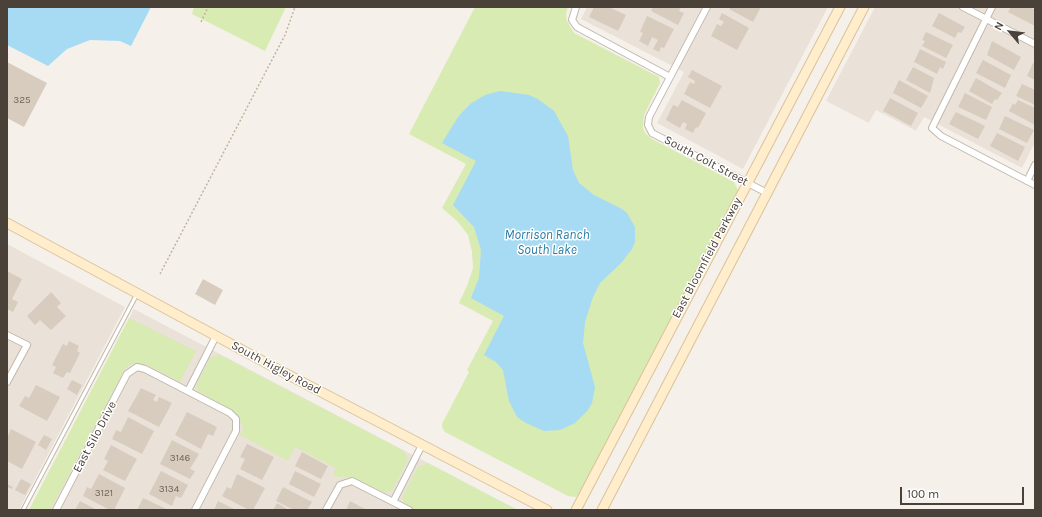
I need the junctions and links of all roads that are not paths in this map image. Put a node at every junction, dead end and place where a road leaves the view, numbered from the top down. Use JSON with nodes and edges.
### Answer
{"nodes":[{"id":1,"x":576,"y":7,"type":"edge"},
{"id":2,"x":707,"y":7,"type":"edge"},
{"id":3,"x":840,"y":7,"type":"edge"},
{"id":4,"x":864,"y":7,"type":"edge"},
{"id":5,"x":963,"y":7,"type":"edge"},
{"id":6,"x":992,"y":7,"type":"edge"},
{"id":7,"x":986,"y":19,"type":"junction"},
{"id":8,"x":1035,"y":44,"type":"edge"},
{"id":9,"x":670,"y":77,"type":"junction"},
{"id":10,"x":1035,"y":166,"type":"edge"},
{"id":11,"x":1027,"y":181,"type":"junction"},
{"id":12,"x":747,"y":182,"type":"junction"},
{"id":13,"x":1035,"y":185,"type":"edge"},
{"id":14,"x":767,"y":193,"type":"junction"},
{"id":15,"x":7,"y":223,"type":"edge"},
{"id":16,"x":138,"y":294,"type":"junction"},
{"id":17,"x":7,"y":335,"type":"edge"},
{"id":18,"x":216,"y":336,"type":"junction"},
{"id":19,"x":7,"y":382,"type":"edge"},
{"id":20,"x":188,"y":391,"type":"junction"},
{"id":21,"x":422,"y":445,"type":"junction"},
{"id":22,"x":393,"y":502,"type":"junction"},
{"id":23,"x":23,"y":510,"type":"edge"},
{"id":24,"x":56,"y":510,"type":"edge"},
{"id":25,"x":194,"y":510,"type":"edge"},
{"id":26,"x":326,"y":510,"type":"edge"},
{"id":27,"x":408,"y":510,"type":"edge"},
{"id":28,"x":547,"y":510,"type":"edge"},
{"id":29,"x":576,"y":510,"type":"edge"},
{"id":30,"x":602,"y":510,"type":"edge"}],
"edges":[{"from":1,"to":9,"type":"street"},
{"from":2,"to":9,"type":"street"},
{"from":3,"to":12,"type":"street","name":"East Bloomfield Parkway"},
{"from":4,"to":14,"type":"street","name":"East Bloomfield Parkway"},
{"from":5,"to":7,"type":"street"},
{"from":6,"to":7,"type":"street"},
{"from":7,"to":8,"type":"street"},
{"from":7,"to":11,"type":"street"},
{"from":9,"to":12,"type":"street","name":"South Colt Street"},
{"from":10,"to":11,"type":"street"},
{"from":11,"to":13,"type":"street"},
{"from":12,"to":14,"type":"street","name":"South Colt Street"},
{"from":12,"to":29,"type":"street","name":"East Bloomfield Parkway"},
{"from":14,"to":30,"type":"street","name":"East Bloomfield Parkway"},
{"from":15,"to":16,"type":"street","name":"South Higley Road"},
{"from":16,"to":18,"type":"street","name":"South Higley Road"},
{"from":16,"to":23,"type":"lane"},
{"from":17,"to":19,"type":"street"},
{"from":18,"to":20,"type":"street"},
{"from":18,"to":21,"type":"street","name":"South Higley Road"},
{"from":20,"to":24,"type":"street","name":"East Silo Drive"},
{"from":20,"to":25,"type":"street"},
{"from":21,"to":22,"type":"street"},
{"from":21,"to":28,"type":"street","name":"South Higley Road"},
{"from":22,"to":26,"type":"street"},
{"from":22,"to":27,"type":"street"}]}
